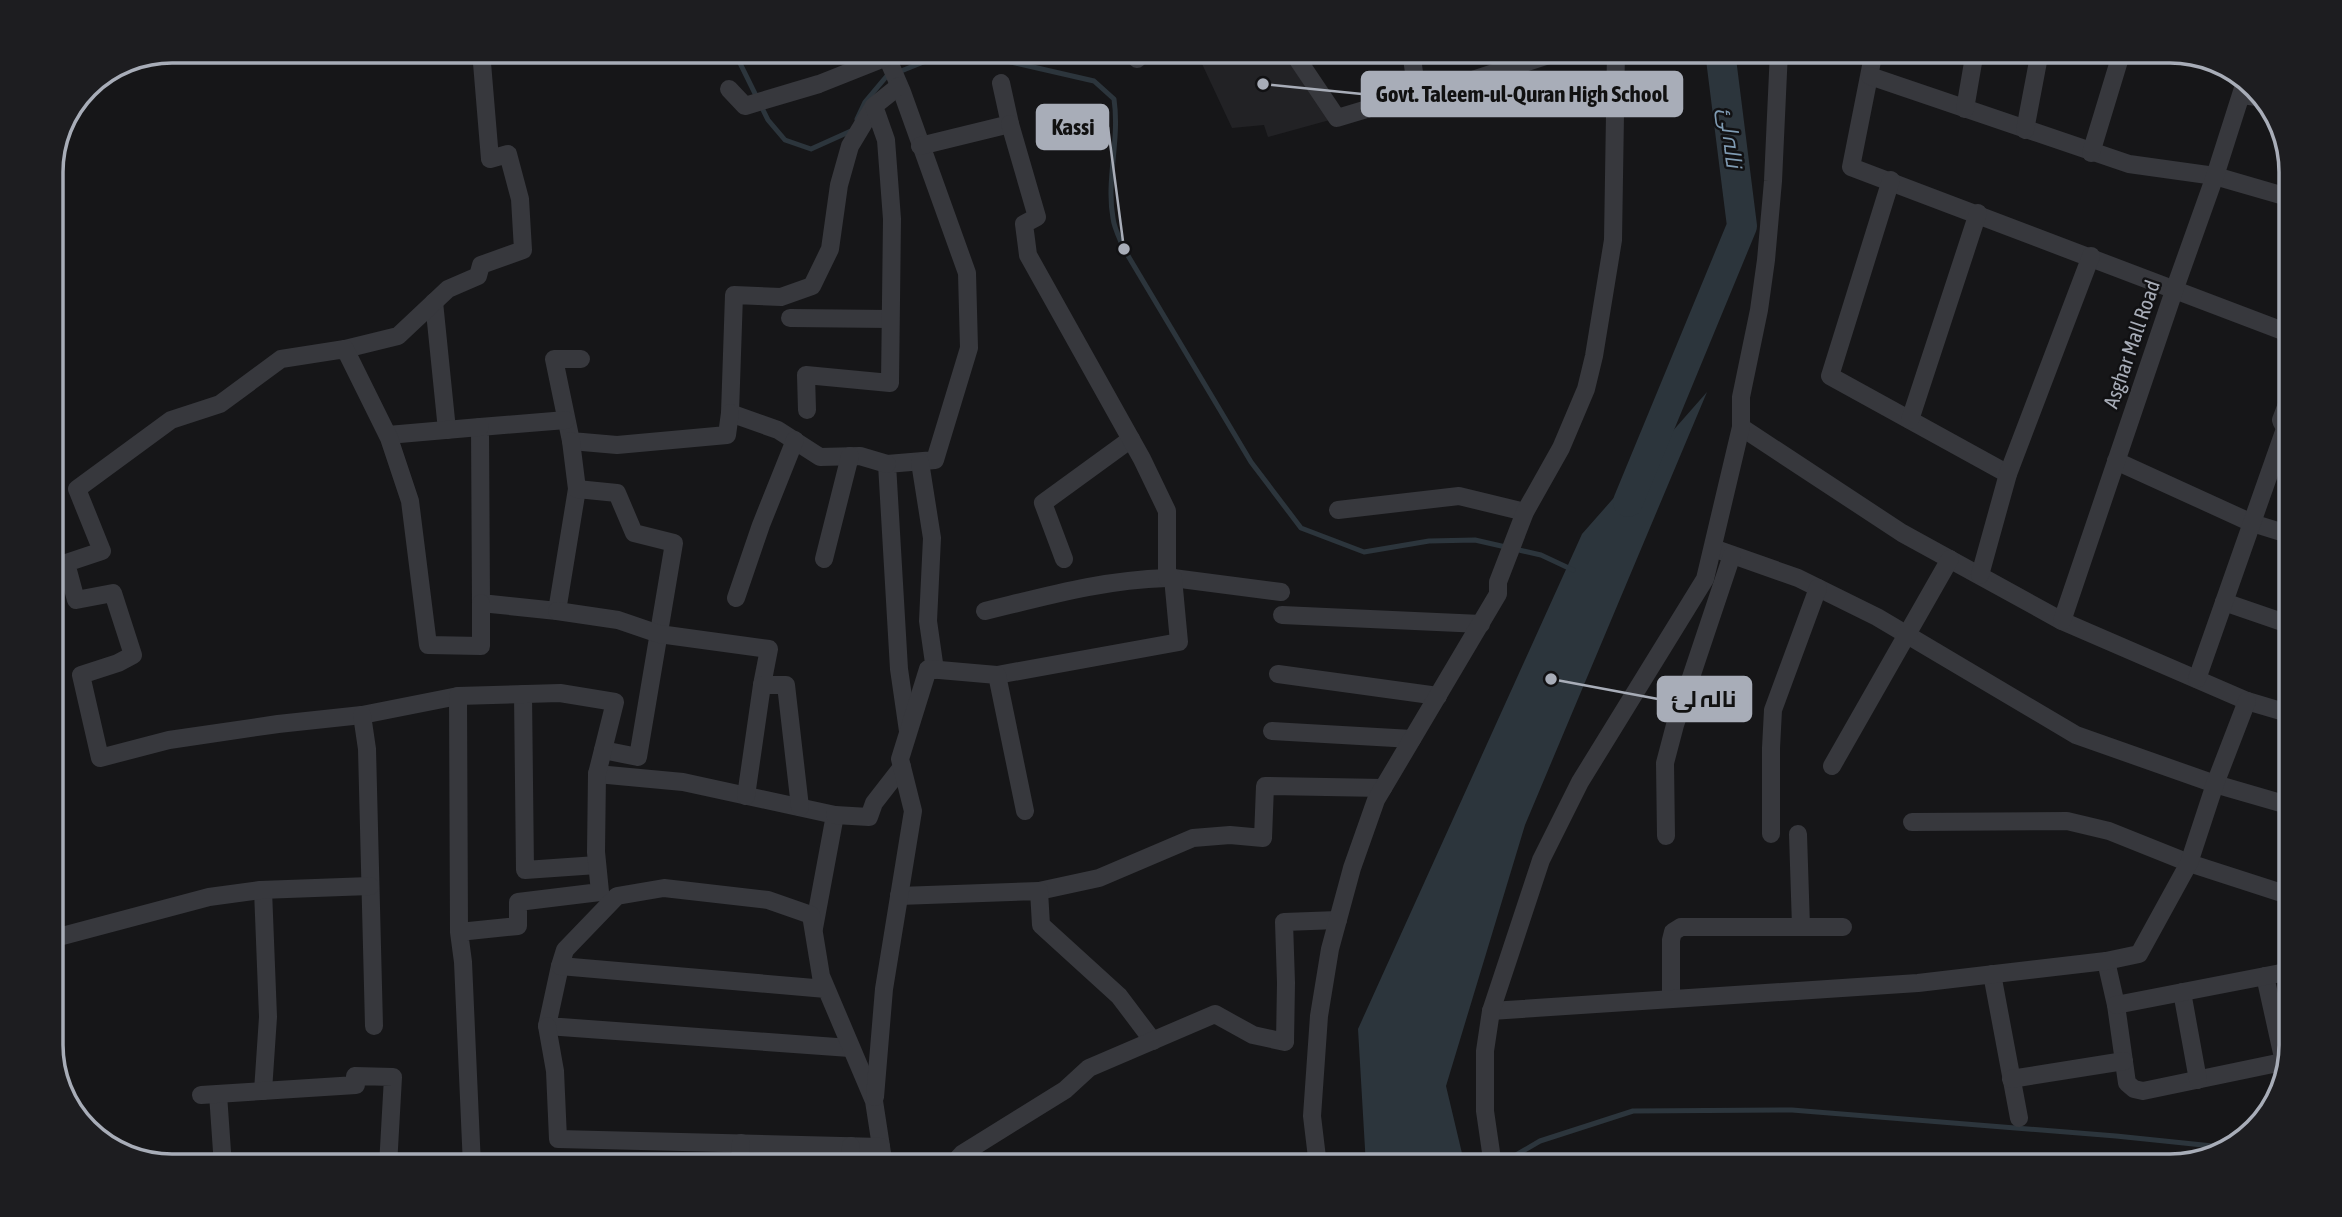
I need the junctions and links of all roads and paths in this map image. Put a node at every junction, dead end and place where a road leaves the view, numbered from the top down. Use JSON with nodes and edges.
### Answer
{"nodes":[{"id":1,"x":482,"y":63,"type":"edge"},
{"id":2,"x":867,"y":63,"type":"edge"},
{"id":3,"x":893,"y":63,"type":"edge"},
{"id":4,"x":1300,"y":63,"type":"edge"},
{"id":5,"x":1413,"y":63,"type":"edge"},
{"id":6,"x":1524,"y":63,"type":"edge"},
{"id":7,"x":1616,"y":63,"type":"edge"},
{"id":8,"x":1778,"y":63,"type":"edge"},
{"id":9,"x":1872,"y":63,"type":"edge"},
{"id":10,"x":1973,"y":63,"type":"edge"},
{"id":11,"x":2038,"y":63,"type":"edge"},
{"id":12,"x":2118,"y":63,"type":"edge"},
{"id":13,"x":1870,"y":76,"type":"junction"},
{"id":14,"x":1001,"y":83,"type":"dead end"},
{"id":15,"x":899,"y":86,"type":"junction"},
{"id":16,"x":729,"y":89,"type":"dead end"},
{"id":17,"x":2242,"y":90,"type":"edge"},
{"id":18,"x":1417,"y":94,"type":"junction"},
{"id":19,"x":874,"y":106,"type":"junction"},
{"id":20,"x":1965,"y":109,"type":"junction"},
{"id":21,"x":1010,"y":124,"type":"junction"},
{"id":22,"x":2025,"y":130,"type":"junction"},
{"id":23,"x":920,"y":146,"type":"junction"},
{"id":24,"x":2091,"y":153,"type":"junction"},
{"id":25,"x":2215,"y":176,"type":"junction"},
{"id":26,"x":1891,"y":180,"type":"junction"},
{"id":27,"x":2279,"y":195,"type":"edge"},
{"id":28,"x":1978,"y":213,"type":"junction"},
{"id":29,"x":2091,"y":256,"type":"junction"},
{"id":30,"x":2175,"y":288,"type":"junction"},
{"id":31,"x":434,"y":302,"type":"junction"},
{"id":32,"x":790,"y":318,"type":"dead end"},
{"id":33,"x":890,"y":319,"type":"junction"},
{"id":34,"x":2279,"y":329,"type":"edge"},
{"id":35,"x":345,"y":349,"type":"junction"},
{"id":36,"x":580,"y":359,"type":"dead end"},
{"id":37,"x":807,"y":410,"type":"dead end"},
{"id":38,"x":730,"y":413,"type":"junction"},
{"id":39,"x":566,"y":420,"type":"junction"},
{"id":40,"x":1910,"y":420,"type":"junction"},
{"id":41,"x":480,"y":427,"type":"junction"},
{"id":42,"x":1741,"y":427,"type":"junction"},
{"id":43,"x":447,"y":430,"type":"junction"},
{"id":44,"x":388,"y":435,"type":"junction"},
{"id":45,"x":1131,"y":439,"type":"junction"},
{"id":46,"x":795,"y":440,"type":"junction"},
{"id":47,"x":571,"y":441,"type":"junction"},
{"id":48,"x":2279,"y":452,"type":"edge"},
{"id":49,"x":850,"y":456,"type":"junction"},
{"id":50,"x":2116,"y":461,"type":"junction"},
{"id":51,"x":920,"y":462,"type":"junction"},
{"id":52,"x":887,"y":464,"type":"junction"},
{"id":53,"x":2008,"y":474,"type":"junction"},
{"id":54,"x":577,"y":489,"type":"junction"},
{"id":55,"x":1338,"y":510,"type":"dead end"},
{"id":56,"x":1525,"y":512,"type":"junction"},
{"id":57,"x":2252,"y":523,"type":"junction"},
{"id":58,"x":2279,"y":531,"type":"edge"},
{"id":59,"x":1713,"y":548,"type":"junction"},
{"id":60,"x":1732,"y":555,"type":"junction"},
{"id":61,"x":824,"y":559,"type":"dead end"},
{"id":62,"x":1064,"y":559,"type":"dead end"},
{"id":63,"x":1950,"y":559,"type":"junction"},
{"id":64,"x":1980,"y":575,"type":"junction"},
{"id":65,"x":1170,"y":578,"type":"junction"},
{"id":66,"x":1818,"y":588,"type":"junction"},
{"id":67,"x":1281,"y":592,"type":"dead end"},
{"id":68,"x":736,"y":598,"type":"dead end"},
{"id":69,"x":2224,"y":602,"type":"junction"},
{"id":70,"x":481,"y":603,"type":"junction"},
{"id":71,"x":557,"y":611,"type":"junction"},
{"id":72,"x":985,"y":611,"type":"dead end"},
{"id":73,"x":1283,"y":615,"type":"dead end"},
{"id":74,"x":2062,"y":621,"type":"junction"},
{"id":75,"x":2279,"y":621,"type":"edge"},
{"id":76,"x":1480,"y":624,"type":"junction"},
{"id":77,"x":659,"y":634,"type":"junction"},
{"id":78,"x":1906,"y":634,"type":"junction"},
{"id":79,"x":934,"y":670,"type":"junction"},
{"id":80,"x":1279,"y":674,"type":"dead end"},
{"id":81,"x":997,"y":675,"type":"junction"},
{"id":82,"x":2197,"y":679,"type":"junction"},
{"id":83,"x":762,"y":685,"type":"junction"},
{"id":84,"x":523,"y":694,"type":"junction"},
{"id":85,"x":458,"y":695,"type":"junction"},
{"id":86,"x":1437,"y":696,"type":"junction"},
{"id":87,"x":2247,"y":701,"type":"junction"},
{"id":88,"x":2279,"y":710,"type":"edge"},
{"id":89,"x":362,"y":715,"type":"junction"},
{"id":90,"x":908,"y":731,"type":"junction"},
{"id":91,"x":1272,"y":731,"type":"dead end"},
{"id":92,"x":1412,"y":738,"type":"junction"},
{"id":93,"x":603,"y":750,"type":"junction"},
{"id":94,"x":1832,"y":766,"type":"dead end"},
{"id":95,"x":902,"y":767,"type":"junction"},
{"id":96,"x":597,"y":774,"type":"junction"},
{"id":97,"x":2215,"y":783,"type":"junction"},
{"id":98,"x":1383,"y":788,"type":"junction"},
{"id":99,"x":746,"y":796,"type":"junction"},
{"id":100,"x":2279,"y":802,"type":"edge"},
{"id":101,"x":800,"y":807,"type":"junction"},
{"id":102,"x":1025,"y":810,"type":"dead end"},
{"id":103,"x":835,"y":815,"type":"junction"},
{"id":104,"x":1912,"y":822,"type":"dead end"},
{"id":105,"x":1771,"y":834,"type":"dead end"},
{"id":106,"x":1798,"y":834,"type":"dead end"},
{"id":107,"x":1666,"y":836,"type":"dead end"},
{"id":108,"x":2189,"y":863,"type":"junction"},
{"id":109,"x":597,"y":865,"type":"junction"},
{"id":110,"x":370,"y":886,"type":"junction"},
{"id":111,"x":263,"y":890,"type":"junction"},
{"id":112,"x":1039,"y":891,"type":"junction"},
{"id":113,"x":2279,"y":892,"type":"edge"},
{"id":114,"x":899,"y":896,"type":"junction"},
{"id":115,"x":1338,"y":920,"type":"junction"},
{"id":116,"x":1801,"y":928,"type":"junction"},
{"id":117,"x":1843,"y":928,"type":"dead end"},
{"id":118,"x":814,"y":931,"type":"junction"},
{"id":119,"x":459,"y":932,"type":"junction"},
{"id":120,"x":63,"y":936,"type":"edge"},
{"id":121,"x":2106,"y":961,"type":"junction"},
{"id":122,"x":560,"y":966,"type":"junction"},
{"id":123,"x":2279,"y":973,"type":"edge"},
{"id":124,"x":1992,"y":974,"type":"junction"},
{"id":125,"x":2265,"y":976,"type":"junction"},
{"id":126,"x":826,"y":989,"type":"junction"},
{"id":127,"x":2182,"y":992,"type":"junction"},
{"id":128,"x":1671,"y":999,"type":"junction"},
{"id":129,"x":2116,"y":1005,"type":"junction"},
{"id":130,"x":1491,"y":1011,"type":"junction"},
{"id":131,"x":374,"y":1026,"type":"dead end"},
{"id":132,"x":547,"y":1026,"type":"junction"},
{"id":133,"x":2279,"y":1033,"type":"edge"},
{"id":134,"x":1153,"y":1041,"type":"junction"},
{"id":135,"x":850,"y":1048,"type":"junction"},
{"id":136,"x":2124,"y":1061,"type":"junction"},
{"id":137,"x":2277,"y":1064,"type":"edge"},
{"id":138,"x":2011,"y":1079,"type":"junction"},
{"id":139,"x":2198,"y":1080,"type":"junction"},
{"id":140,"x":263,"y":1091,"type":"junction"},
{"id":141,"x":874,"y":1101,"type":"junction"},
{"id":142,"x":2019,"y":1118,"type":"dead end"},
{"id":143,"x":741,"y":1143,"type":"junction"},
{"id":144,"x":851,"y":1146,"type":"junction"},
{"id":145,"x":881,"y":1146,"type":"junction"},
{"id":146,"x":221,"y":1154,"type":"edge"},
{"id":147,"x":389,"y":1154,"type":"edge"},
{"id":148,"x":471,"y":1154,"type":"edge"},
{"id":149,"x":741,"y":1154,"type":"edge"},
{"id":150,"x":850,"y":1154,"type":"edge"},
{"id":151,"x":882,"y":1154,"type":"edge"},
{"id":152,"x":962,"y":1154,"type":"edge"},
{"id":153,"x":1317,"y":1154,"type":"edge"},
{"id":154,"x":1491,"y":1154,"type":"edge"}],
"edges":[{"from":1,"to":31,"type":"street"},
{"from":2,"to":16,"type":"street"},
{"from":3,"to":15,"type":"street"},
{"from":4,"to":18,"type":"street"},
{"from":5,"to":18,"type":"street"},
{"from":6,"to":18,"type":"street"},
{"from":7,"to":56,"type":"street"},
{"from":8,"to":42,"type":"street"},
{"from":9,"to":13,"type":"street"},
{"from":10,"to":20,"type":"street"},
{"from":11,"to":22,"type":"street"},
{"from":12,"to":24,"type":"street"},
{"from":13,"to":20,"type":"street"},
{"from":13,"to":26,"type":"street"},
{"from":14,"to":21,"type":"street"},
{"from":15,"to":19,"type":"street"},
{"from":15,"to":23,"type":"street"},
{"from":17,"to":25,"type":"street","name":"Asghar Mall Road"},
{"from":19,"to":33,"type":"street"},
{"from":19,"to":38,"type":"street"},
{"from":20,"to":22,"type":"street"},
{"from":21,"to":23,"type":"street"},
{"from":21,"to":45,"type":"street"},
{"from":22,"to":24,"type":"street"},
{"from":23,"to":51,"type":"street"},
{"from":24,"to":25,"type":"street"},
{"from":25,"to":27,"type":"street"},
{"from":25,"to":30,"type":"street","name":"Asghar Mall Road"},
{"from":26,"to":28,"type":"street"},
{"from":26,"to":40,"type":"street"},
{"from":28,"to":29,"type":"street"},
{"from":28,"to":40,"type":"street"},
{"from":29,"to":30,"type":"street"},
{"from":29,"to":53,"type":"street"},
{"from":30,"to":34,"type":"street"},
{"from":30,"to":50,"type":"street","name":"Asghar Mall Road"},
{"from":31,"to":35,"type":"street"},
{"from":31,"to":43,"type":"street"},
{"from":32,"to":33,"type":"street"},
{"from":33,"to":37,"type":"street"},
{"from":35,"to":44,"type":"street"},
{"from":35,"to":89,"type":"street"},
{"from":36,"to":39,"type":"street"},
{"from":38,"to":46,"type":"street"},
{"from":38,"to":47,"type":"street"},
{"from":39,"to":41,"type":"street"},
{"from":39,"to":47,"type":"street"},
{"from":40,"to":53,"type":"street"},
{"from":41,"to":43,"type":"street"},
{"from":41,"to":70,"type":"street"},
{"from":42,"to":59,"type":"street"},
{"from":42,"to":63,"type":"street"},
{"from":43,"to":44,"type":"street"},
{"from":44,"to":70,"type":"street"},
{"from":45,"to":62,"type":"street"},
{"from":45,"to":65,"type":"street"},
{"from":46,"to":49,"type":"street"},
{"from":46,"to":68,"type":"street"},
{"from":47,"to":54,"type":"street"},
{"from":48,"to":57,"type":"street"},
{"from":49,"to":52,"type":"street"},
{"from":49,"to":61,"type":"street"},
{"from":50,"to":57,"type":"street"},
{"from":50,"to":74,"type":"street","name":"Asghar Mall Road"},
{"from":51,"to":52,"type":"street"},
{"from":51,"to":79,"type":"street"},
{"from":52,"to":90,"type":"street"},
{"from":53,"to":64,"type":"street"},
{"from":54,"to":71,"type":"street"},
{"from":54,"to":77,"type":"street"},
{"from":55,"to":56,"type":"street"},
{"from":56,"to":76,"type":"street"},
{"from":57,"to":58,"type":"street"},
{"from":57,"to":69,"type":"street"},
{"from":59,"to":60,"type":"street"},
{"from":59,"to":130,"type":"street"},
{"from":60,"to":66,"type":"street"},
{"from":60,"to":107,"type":"street"},
{"from":63,"to":64,"type":"street"},
{"from":63,"to":78,"type":"street"},
{"from":64,"to":74,"type":"street"},
{"from":65,"to":67,"type":"street"},
{"from":65,"to":72,"type":"street"},
{"from":65,"to":81,"type":"street"},
{"from":66,"to":78,"type":"street"},
{"from":66,"to":105,"type":"street"},
{"from":69,"to":75,"type":"street"},
{"from":69,"to":82,"type":"street"},
{"from":70,"to":71,"type":"street"},
{"from":71,"to":77,"type":"street"},
{"from":73,"to":76,"type":"street"},
{"from":74,"to":82,"type":"street"},
{"from":76,"to":86,"type":"street"},
{"from":77,"to":83,"type":"street"},
{"from":77,"to":93,"type":"street"},
{"from":78,"to":94,"type":"street"},
{"from":78,"to":97,"type":"street"},
{"from":79,"to":81,"type":"street"},
{"from":79,"to":90,"type":"street"},
{"from":80,"to":86,"type":"street"},
{"from":81,"to":102,"type":"street"},
{"from":82,"to":87,"type":"street"},
{"from":83,"to":99,"type":"street"},
{"from":83,"to":101,"type":"street"},
{"from":84,"to":85,"type":"street"},
{"from":84,"to":93,"type":"street"},
{"from":84,"to":109,"type":"street"},
{"from":85,"to":89,"type":"street"},
{"from":85,"to":119,"type":"street"},
{"from":86,"to":92,"type":"street"},
{"from":87,"to":88,"type":"street"},
{"from":87,"to":97,"type":"street"},
{"from":89,"to":110,"type":"street"},
{"from":90,"to":95,"type":"street"},
{"from":91,"to":92,"type":"street"},
{"from":92,"to":98,"type":"street"},
{"from":93,"to":96,"type":"street"},
{"from":95,"to":103,"type":"street"},
{"from":95,"to":114,"type":"street"},
{"from":96,"to":99,"type":"street"},
{"from":96,"to":109,"type":"street"},
{"from":97,"to":100,"type":"street"},
{"from":97,"to":108,"type":"street"},
{"from":98,"to":112,"type":"street"},
{"from":98,"to":115,"type":"street"},
{"from":99,"to":101,"type":"street"},
{"from":101,"to":103,"type":"street"},
{"from":103,"to":118,"type":"street"},
{"from":104,"to":108,"type":"street"},
{"from":106,"to":116,"type":"street"},
{"from":108,"to":113,"type":"street"},
{"from":108,"to":121,"type":"street"},
{"from":109,"to":119,"type":"street"},
{"from":110,"to":111,"type":"street"},
{"from":110,"to":131,"type":"street"},
{"from":111,"to":120,"type":"street"},
{"from":111,"to":140,"type":"street"},
{"from":112,"to":114,"type":"street"},
{"from":112,"to":134,"type":"street"},
{"from":114,"to":141,"type":"street"},
{"from":115,"to":134,"type":"street"},
{"from":115,"to":153,"type":"street"},
{"from":116,"to":117,"type":"street"},
{"from":116,"to":128,"type":"street"},
{"from":118,"to":122,"type":"street"},
{"from":118,"to":126,"type":"street"},
{"from":119,"to":148,"type":"street"},
{"from":121,"to":124,"type":"street"},
{"from":121,"to":129,"type":"street"},
{"from":122,"to":126,"type":"street"},
{"from":122,"to":132,"type":"street"},
{"from":123,"to":125,"type":"street"},
{"from":124,"to":128,"type":"street"},
{"from":124,"to":138,"type":"street"},
{"from":125,"to":127,"type":"street"},
{"from":125,"to":133,"type":"street"},
{"from":126,"to":135,"type":"street"},
{"from":127,"to":129,"type":"street"},
{"from":127,"to":139,"type":"street"},
{"from":128,"to":130,"type":"street"},
{"from":129,"to":136,"type":"street"},
{"from":130,"to":154,"type":"street"},
{"from":132,"to":135,"type":"street"},
{"from":132,"to":143,"type":"street"},
{"from":134,"to":152,"type":"street"},
{"from":135,"to":141,"type":"street"},
{"from":136,"to":138,"type":"street"},
{"from":136,"to":139,"type":"street"},
{"from":137,"to":139,"type":"street"},
{"from":138,"to":142,"type":"street"},
{"from":140,"to":146,"type":"street"},
{"from":140,"to":147,"type":"street"},
{"from":141,"to":145,"type":"street"},
{"from":143,"to":144,"type":"street"},
{"from":143,"to":149,"type":"street"},
{"from":144,"to":145,"type":"street"},
{"from":144,"to":150,"type":"street"},
{"from":145,"to":151,"type":"street"}]}
